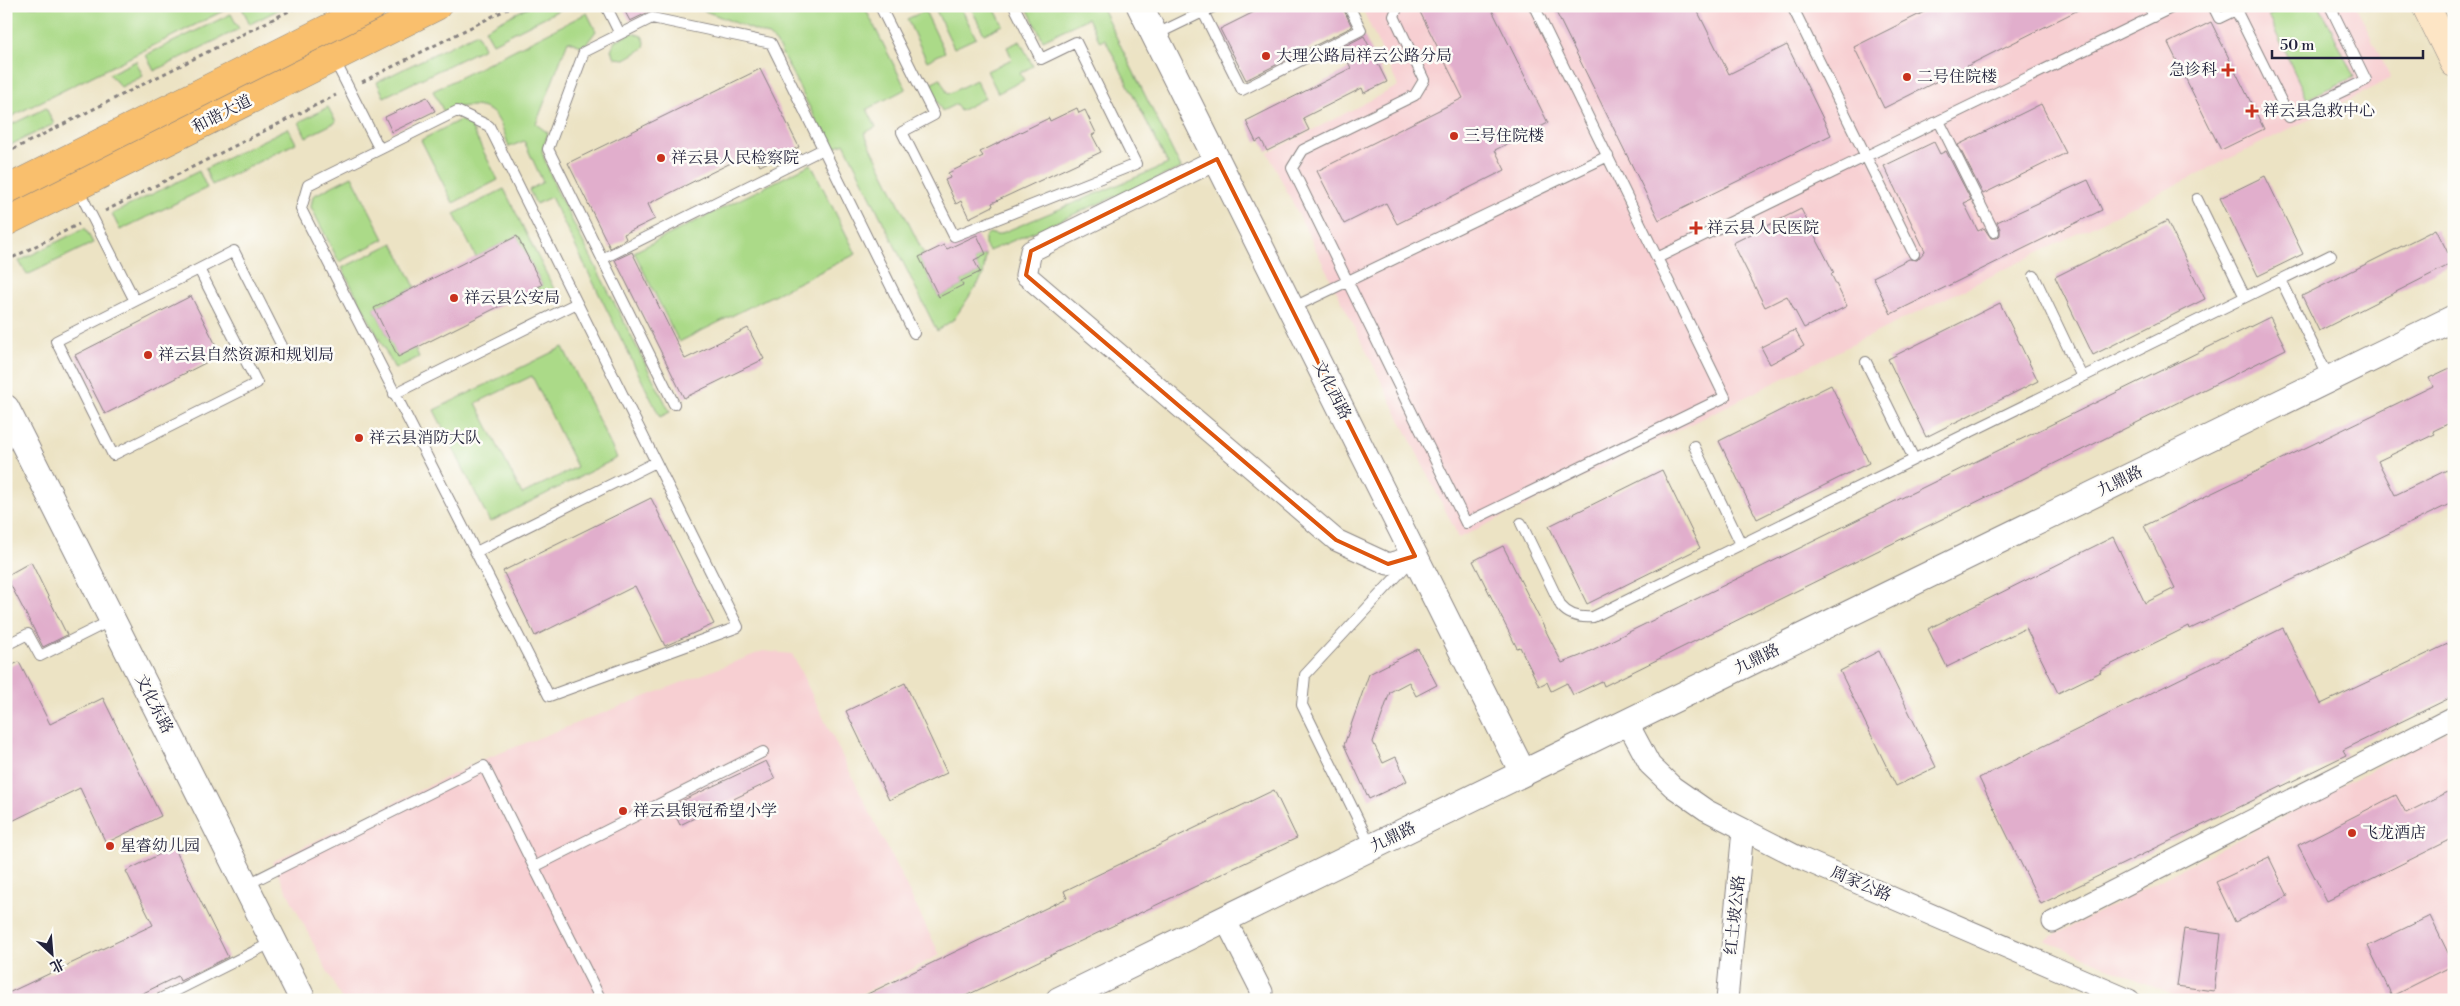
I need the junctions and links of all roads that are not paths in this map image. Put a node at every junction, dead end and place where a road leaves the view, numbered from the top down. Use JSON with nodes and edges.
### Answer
{"nodes":[{"id":1,"x":373,"y":6,"type":"edge"},
{"id":2,"x":437,"y":6,"type":"edge"},
{"id":3,"x":606,"y":6,"type":"edge"},
{"id":4,"x":880,"y":6,"type":"edge"},
{"id":5,"x":1014,"y":6,"type":"edge"},
{"id":6,"x":1140,"y":6,"type":"edge"},
{"id":7,"x":1215,"y":6,"type":"edge"},
{"id":8,"x":1349,"y":6,"type":"edge"},
{"id":9,"x":1398,"y":6,"type":"edge"},
{"id":10,"x":1534,"y":6,"type":"edge"},
{"id":11,"x":1792,"y":6,"type":"edge"},
{"id":12,"x":2149,"y":6,"type":"edge"},
{"id":13,"x":2175,"y":6,"type":"edge"},
{"id":14,"x":2214,"y":6,"type":"edge"},
{"id":15,"x":2330,"y":6,"type":"edge"},
{"id":16,"x":2426,"y":6,"type":"edge"},
{"id":17,"x":2240,"y":8,"type":"edge"},
{"id":18,"x":1203,"y":12,"type":"junction"},
{"id":19,"x":2154,"y":16,"type":"junction"},
{"id":20,"x":620,"y":34,"type":"junction"},
{"id":21,"x":1155,"y":36,"type":"junction"},
{"id":22,"x":334,"y":58,"type":"junction"},
{"id":23,"x":2454,"y":63,"type":"edge"},
{"id":24,"x":1939,"y":121,"type":"junction"},
{"id":25,"x":379,"y":148,"type":"junction"},
{"id":26,"x":823,"y":149,"type":"junction"},
{"id":27,"x":1608,"y":156,"type":"junction"},
{"id":28,"x":1866,"y":157,"type":"junction"},
{"id":29,"x":1216,"y":160,"type":"junction"},
{"id":30,"x":77,"y":186,"type":"junction"},
{"id":31,"x":6,"y":190,"type":"edge"},
{"id":32,"x":2198,"y":199,"type":"dead end"},
{"id":33,"x":6,"y":222,"type":"edge"},
{"id":34,"x":1994,"y":232,"type":"dead end"},
{"id":35,"x":1914,"y":254,"type":"dead end"},
{"id":36,"x":2331,"y":255,"type":"dead end"},
{"id":37,"x":1658,"y":258,"type":"junction"},
{"id":38,"x":602,"y":259,"type":"junction"},
{"id":39,"x":199,"y":269,"type":"junction"},
{"id":40,"x":2034,"y":276,"type":"dead end"},
{"id":41,"x":2281,"y":280,"type":"junction"},
{"id":42,"x":1348,"y":282,"type":"junction"},
{"id":43,"x":2245,"y":297,"type":"junction"},
{"id":44,"x":135,"y":301,"type":"junction"},
{"id":45,"x":577,"y":303,"type":"junction"},
{"id":46,"x":1291,"y":309,"type":"junction"},
{"id":47,"x":2454,"y":318,"type":"edge"},
{"id":48,"x":914,"y":333,"type":"dead end"},
{"id":49,"x":282,"y":346,"type":"dead end"},
{"id":50,"x":1866,"y":362,"type":"dead end"},
{"id":51,"x":2082,"y":377,"type":"junction"},
{"id":52,"x":2330,"y":379,"type":"junction"},
{"id":53,"x":394,"y":394,"type":"junction"},
{"id":54,"x":674,"y":404,"type":"dead end"},
{"id":55,"x":6,"y":408,"type":"edge"},
{"id":56,"x":1694,"y":446,"type":"dead end"},
{"id":57,"x":1914,"y":459,"type":"junction"},
{"id":58,"x":656,"y":462,"type":"junction"},
{"id":59,"x":1521,"y":523,"type":"dead end"},
{"id":60,"x":1741,"y":544,"type":"junction"},
{"id":61,"x":476,"y":552,"type":"junction"},
{"id":62,"x":1415,"y":556,"type":"junction"},
{"id":63,"x":112,"y":620,"type":"junction"},
{"id":64,"x":6,"y":645,"type":"edge"},
{"id":65,"x":2454,"y":716,"type":"edge"},
{"id":66,"x":1627,"y":722,"type":"junction"},
{"id":67,"x":763,"y":752,"type":"dead end"},
{"id":68,"x":1523,"y":773,"type":"junction"},
{"id":69,"x":1744,"y":830,"type":"junction"},
{"id":70,"x":1372,"y":847,"type":"junction"},
{"id":71,"x":534,"y":867,"type":"junction"},
{"id":72,"x":246,"y":886,"type":"junction"},
{"id":73,"x":1225,"y":919,"type":"junction"},
{"id":74,"x":2053,"y":922,"type":"dead end"},
{"id":75,"x":274,"y":942,"type":"junction"},
{"id":76,"x":158,"y":1000,"type":"edge"},
{"id":77,"x":303,"y":1000,"type":"edge"},
{"id":78,"x":601,"y":1000,"type":"edge"},
{"id":79,"x":1060,"y":1000,"type":"edge"},
{"id":80,"x":1259,"y":1000,"type":"edge"},
{"id":81,"x":1727,"y":1000,"type":"edge"},
{"id":82,"x":2129,"y":1000,"type":"edge"}],
"edges":[{"from":1,"to":31,"type":"main road","name":"和谐大道"},
{"from":2,"to":22,"type":"main road","name":"和谐大道"},
{"from":3,"to":20,"type":"lane"},
{"from":4,"to":5,"type":"lane"},
{"from":6,"to":21,"type":"street","name":"文化西路"},
{"from":7,"to":18,"type":"lane"},
{"from":8,"to":18,"type":"lane"},
{"from":9,"to":42,"type":"lane"},
{"from":10,"to":27,"type":"lane"},
{"from":11,"to":28,"type":"lane"},
{"from":12,"to":19,"type":"lane"},
{"from":13,"to":19,"type":"lane"},
{"from":14,"to":17,"type":"lane"},
{"from":15,"to":17,"type":"lane"},
{"from":16,"to":23,"type":"main road"},
{"from":18,"to":21,"type":"lane"},
{"from":19,"to":24,"type":"lane"},
{"from":20,"to":26,"type":"lane"},
{"from":20,"to":38,"type":"lane"},
{"from":21,"to":29,"type":"street","name":"文化西路"},
{"from":22,"to":25,"type":"lane"},
{"from":22,"to":30,"type":"main road","name":"和谐大道"},
{"from":24,"to":28,"type":"lane"},
{"from":24,"to":34,"type":"lane"},
{"from":25,"to":45,"type":"lane"},
{"from":25,"to":53,"type":"lane"},
{"from":26,"to":38,"type":"lane"},
{"from":26,"to":48,"type":"lane"},
{"from":27,"to":37,"type":"lane"},
{"from":27,"to":42,"type":"lane"},
{"from":28,"to":35,"type":"lane"},
{"from":28,"to":37,"type":"lane"},
{"from":29,"to":46,"type":"street","name":"文化西路"},
{"from":29,"to":62,"type":"street"},
{"from":30,"to":33,"type":"main road","name":"和谐大道"},
{"from":30,"to":44,"type":"lane"},
{"from":32,"to":43,"type":"lane"},
{"from":36,"to":41,"type":"lane"},
{"from":37,"to":42,"type":"lane"},
{"from":38,"to":54,"type":"lane"},
{"from":39,"to":44,"type":"lane"},
{"from":39,"to":44,"type":"lane"},
{"from":39,"to":49,"type":"lane"},
{"from":40,"to":51,"type":"lane"},
{"from":41,"to":43,"type":"lane"},
{"from":41,"to":52,"type":"lane"},
{"from":42,"to":46,"type":"lane"},
{"from":43,"to":51,"type":"lane"},
{"from":45,"to":53,"type":"lane"},
{"from":45,"to":58,"type":"lane"},
{"from":46,"to":62,"type":"street","name":"文化西路"},
{"from":47,"to":52,"type":"street","name":"九鼎路"},
{"from":50,"to":57,"type":"lane"},
{"from":51,"to":57,"type":"lane"},
{"from":52,"to":66,"type":"street","name":"九鼎路"},
{"from":53,"to":61,"type":"lane"},
{"from":55,"to":63,"type":"street","name":"文化东路"},
{"from":56,"to":60,"type":"lane"},
{"from":57,"to":60,"type":"lane"},
{"from":58,"to":61,"type":"lane"},
{"from":58,"to":61,"type":"lane"},
{"from":59,"to":60,"type":"lane"},
{"from":62,"to":68,"type":"street","name":"文化西路"},
{"from":62,"to":70,"type":"lane"},
{"from":63,"to":64,"type":"lane"},
{"from":63,"to":72,"type":"street","name":"文化东路"},
{"from":65,"to":74,"type":"street"},
{"from":66,"to":68,"type":"street","name":"九鼎路"},
{"from":66,"to":69,"type":"street","name":"周家公路"},
{"from":67,"to":71,"type":"lane"},
{"from":68,"to":70,"type":"street","name":"九鼎路"},
{"from":69,"to":81,"type":"street","name":"红土坡公路"},
{"from":69,"to":82,"type":"street","name":"周家公路"},
{"from":70,"to":73,"type":"street","name":"九鼎路"},
{"from":71,"to":72,"type":"lane"},
{"from":71,"to":78,"type":"lane"},
{"from":72,"to":75,"type":"street","name":"文化东路"},
{"from":73,"to":79,"type":"street","name":"九鼎路"},
{"from":73,"to":80,"type":"street"},
{"from":75,"to":76,"type":"lane"},
{"from":75,"to":77,"type":"street","name":"文化东路"}]}
